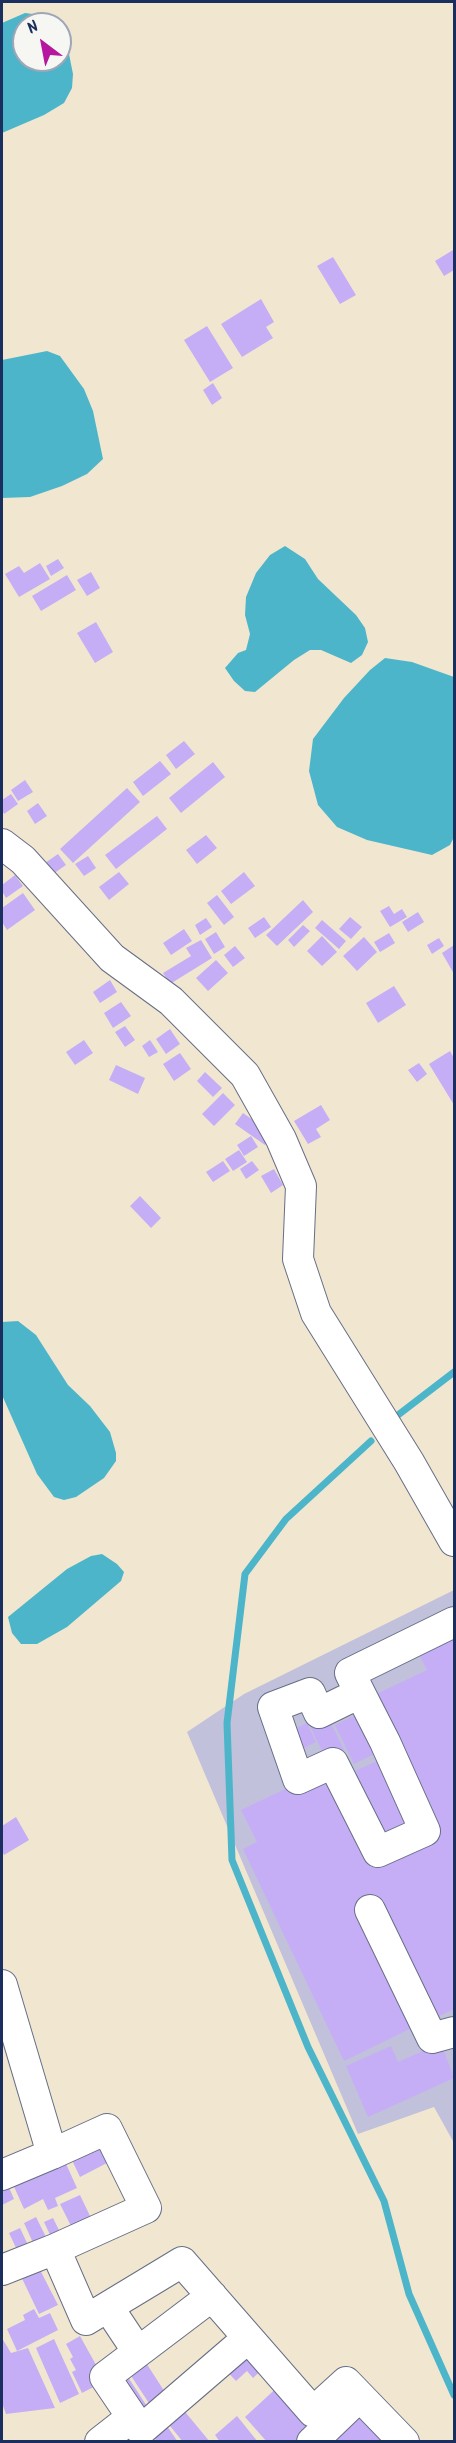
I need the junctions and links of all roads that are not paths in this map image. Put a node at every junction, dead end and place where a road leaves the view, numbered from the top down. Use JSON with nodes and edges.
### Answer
{"nodes":[{"id":1,"x":2,"y":844,"type":"edge"},
{"id":2,"x":454,"y":1541,"type":"edge"},
{"id":3,"x":454,"y":1622,"type":"edge"},
{"id":4,"x":360,"y":1693,"type":"junction"},
{"id":5,"x":370,"y":1910,"type":"dead end"},
{"id":6,"x":2,"y":1985,"type":"edge"},
{"id":7,"x":454,"y":2032,"type":"edge"},
{"id":8,"x":52,"y":2154,"type":"junction"},
{"id":9,"x":4,"y":2170,"type":"edge"},
{"id":10,"x":55,"y":2249,"type":"junction"},
{"id":11,"x":2,"y":2270,"type":"edge"},
{"id":12,"x":212,"y":2296,"type":"junction"},
{"id":13,"x":108,"y":2307,"type":"junction"},
{"id":14,"x":248,"y":2338,"type":"junction"},
{"id":15,"x":138,"y":2352,"type":"junction"},
{"id":16,"x":359,"y":2396,"type":"junction"},
{"id":17,"x":132,"y":2417,"type":"junction"},
{"id":18,"x":100,"y":2442,"type":"edge"},
{"id":19,"x":312,"y":2442,"type":"edge"},
{"id":20,"x":404,"y":2442,"type":"edge"}],
"edges":[{"from":1,"to":2,"type":"street"},
{"from":3,"to":4,"type":"street"},
{"from":4,"to":4,"type":"street"},
{"from":5,"to":7,"type":"street"},
{"from":6,"to":8,"type":"street"},
{"from":8,"to":9,"type":"street"},
{"from":8,"to":10,"type":"street"},
{"from":10,"to":11,"type":"street"},
{"from":10,"to":13,"type":"street"},
{"from":12,"to":13,"type":"street"},
{"from":12,"to":14,"type":"street"},
{"from":12,"to":15,"type":"street"},
{"from":13,"to":15,"type":"street"},
{"from":14,"to":16,"type":"street"},
{"from":14,"to":17,"type":"street"},
{"from":15,"to":17,"type":"street"},
{"from":16,"to":19,"type":"street"},
{"from":16,"to":20,"type":"street"},
{"from":17,"to":18,"type":"street"}]}
